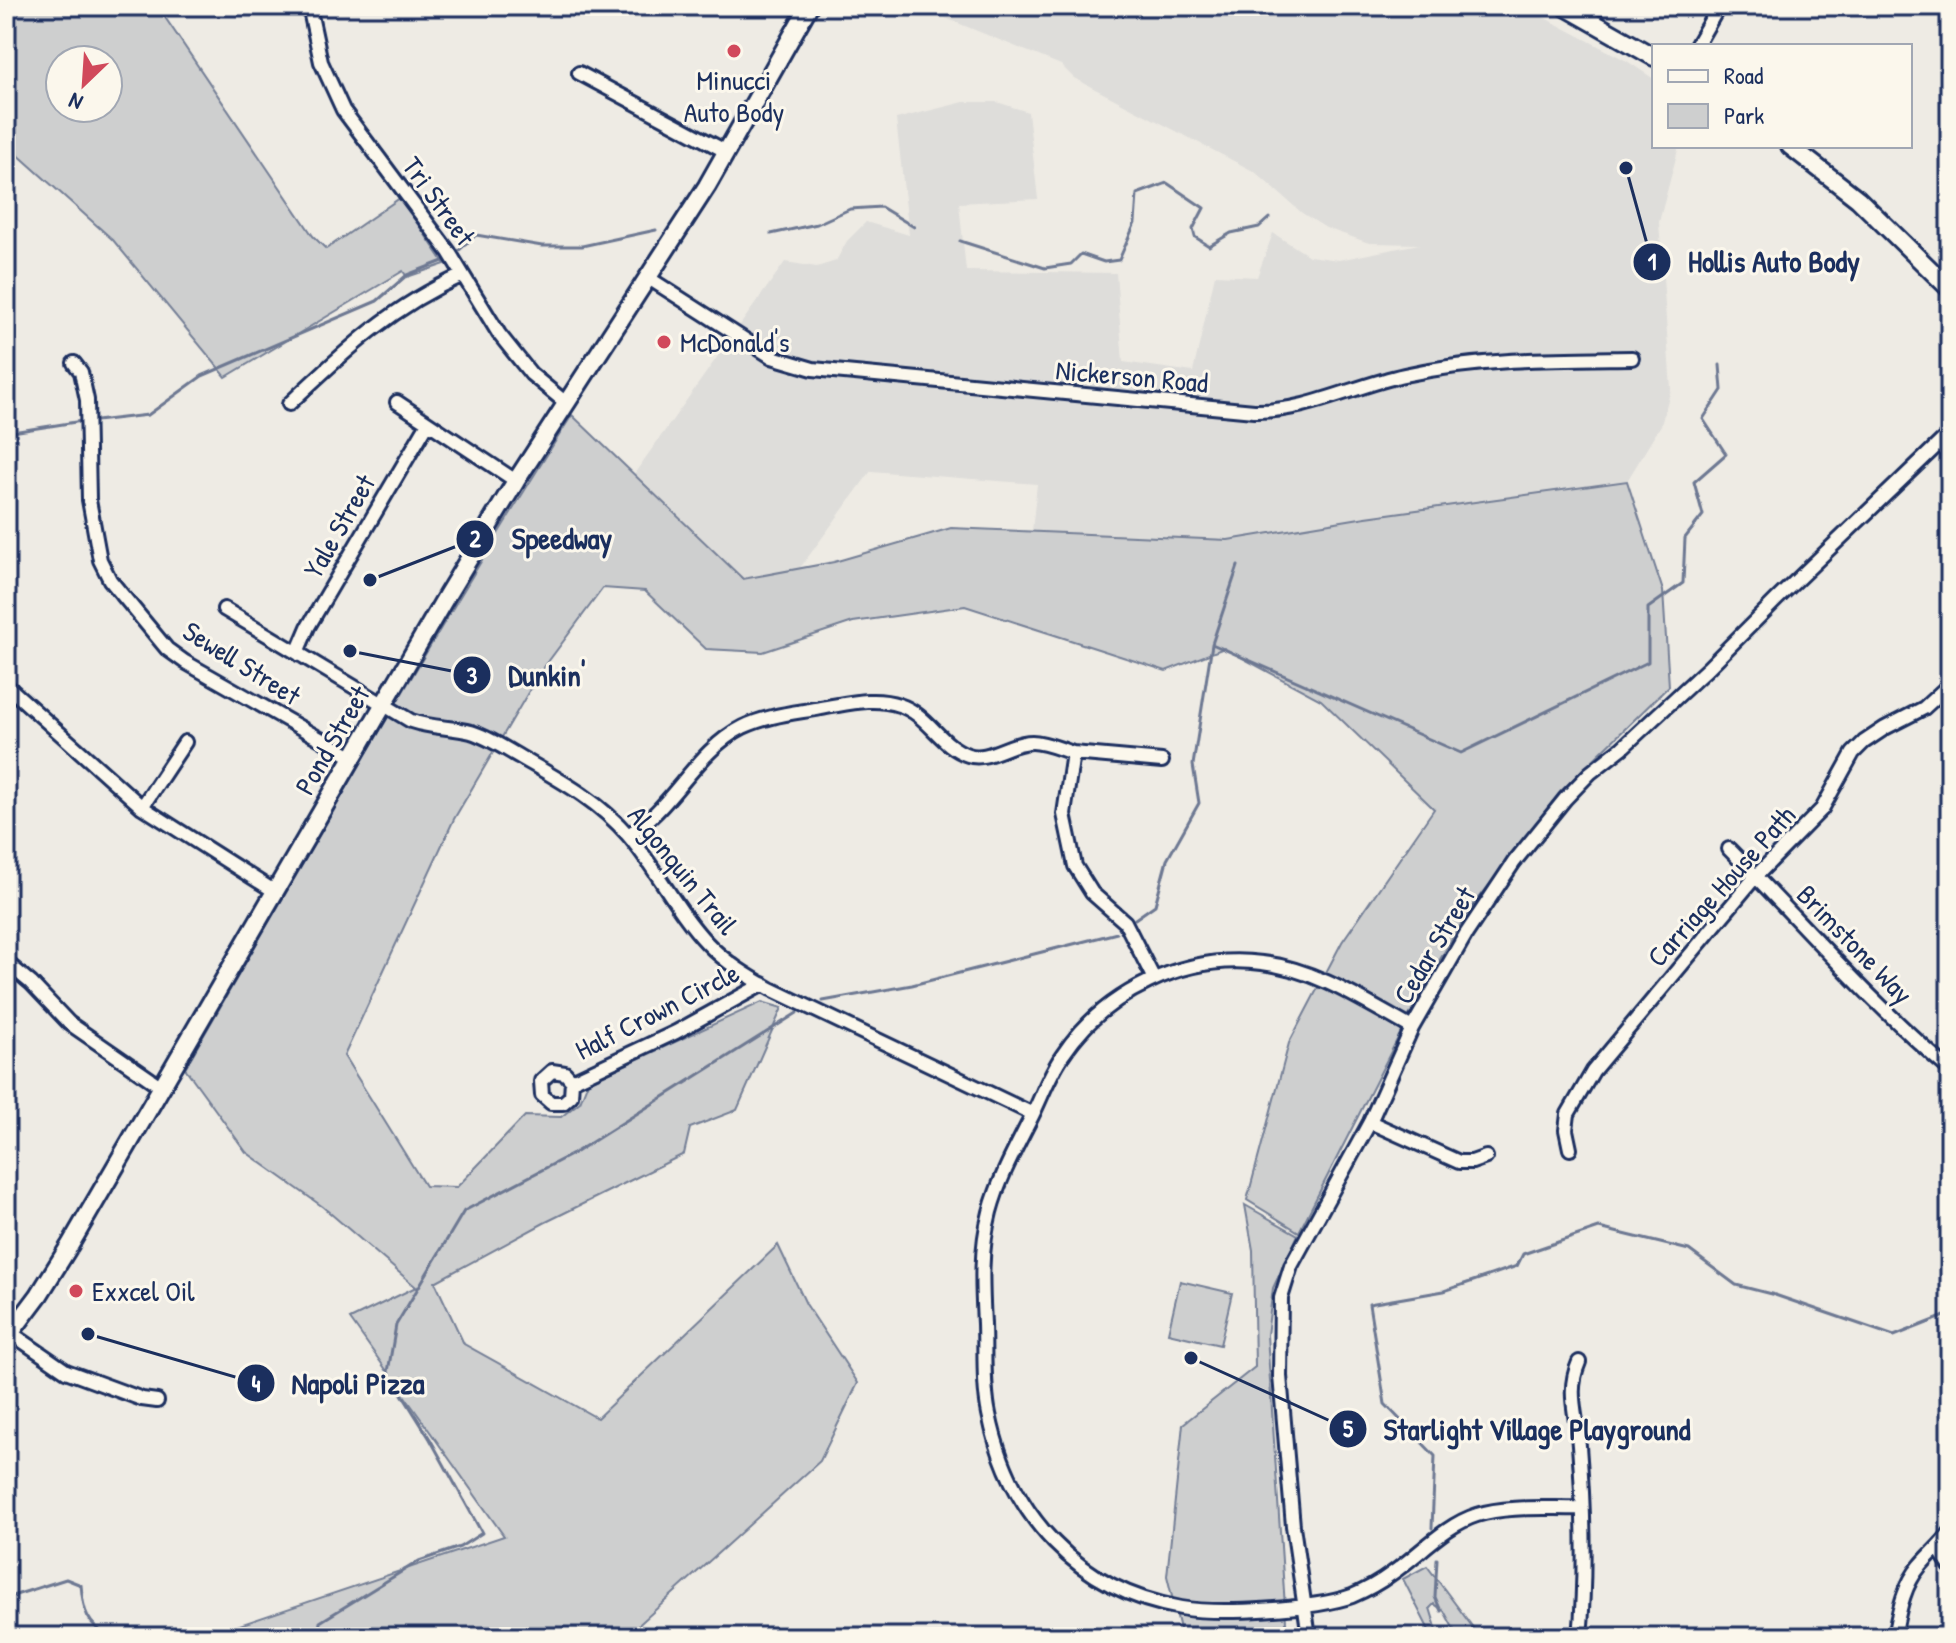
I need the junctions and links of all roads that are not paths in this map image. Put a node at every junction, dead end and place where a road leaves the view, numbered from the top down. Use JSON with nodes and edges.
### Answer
{"nodes":[{"id":1,"x":309,"y":6,"type":"edge"},
{"id":2,"x":809,"y":6,"type":"edge"},
{"id":3,"x":1564,"y":6,"type":"edge"},
{"id":4,"x":1719,"y":6,"type":"edge"},
{"id":5,"x":1697,"y":44,"type":"edge"},
{"id":6,"x":1652,"y":56,"type":"edge"},
{"id":7,"x":579,"y":73,"type":"dead end"},
{"id":8,"x":1793,"y":148,"type":"edge"},
{"id":9,"x":727,"y":152,"type":"junction"},
{"id":10,"x":463,"y":275,"type":"junction"},
{"id":11,"x":647,"y":277,"type":"junction"},
{"id":12,"x":1950,"y":289,"type":"edge"},
{"id":13,"x":1632,"y":358,"type":"dead end"},
{"id":14,"x":74,"y":363,"type":"dead end"},
{"id":15,"x":397,"y":402,"type":"dead end"},
{"id":16,"x":566,"y":403,"type":"junction"},
{"id":17,"x":289,"y":404,"type":"dead end"},
{"id":18,"x":428,"y":423,"type":"junction"},
{"id":19,"x":1947,"y":440,"type":"edge"},
{"id":20,"x":516,"y":481,"type":"junction"},
{"id":21,"x":224,"y":609,"type":"dead end"},
{"id":22,"x":300,"y":655,"type":"junction"},
{"id":23,"x":1950,"y":684,"type":"edge"},
{"id":24,"x":6,"y":685,"type":"edge"},
{"id":25,"x":382,"y":705,"type":"junction"},
{"id":26,"x":185,"y":742,"type":"dead end"},
{"id":27,"x":1073,"y":753,"type":"junction"},
{"id":28,"x":352,"y":757,"type":"junction"},
{"id":29,"x":1162,"y":761,"type":"dead end"},
{"id":30,"x":142,"y":807,"type":"junction"},
{"id":31,"x":628,"y":835,"type":"junction"},
{"id":32,"x":1729,"y":849,"type":"dead end"},
{"id":33,"x":1756,"y":876,"type":"junction"},
{"id":34,"x":274,"y":891,"type":"junction"},
{"id":35,"x":6,"y":962,"type":"edge"},
{"id":36,"x":1154,"y":979,"type":"junction"},
{"id":37,"x":763,"y":984,"type":"junction"},
{"id":38,"x":1412,"y":1028,"type":"junction"},
{"id":39,"x":1950,"y":1070,"type":"edge"},
{"id":40,"x":572,"y":1081,"type":"dead end"},
{"id":41,"x":160,"y":1086,"type":"junction"},
{"id":42,"x":1033,"y":1114,"type":"junction"},
{"id":43,"x":1370,"y":1122,"type":"junction"},
{"id":44,"x":1570,"y":1149,"type":"dead end"},
{"id":45,"x":1486,"y":1157,"type":"dead end"},
{"id":46,"x":8,"y":1336,"type":"edge"},
{"id":47,"x":1579,"y":1362,"type":"dead end"},
{"id":48,"x":157,"y":1401,"type":"dead end"},
{"id":49,"x":1582,"y":1508,"type":"junction"},
{"id":50,"x":1950,"y":1533,"type":"edge"},
{"id":51,"x":1938,"y":1548,"type":"junction"},
{"id":52,"x":1950,"y":1566,"type":"edge"},
{"id":53,"x":1304,"y":1605,"type":"junction"},
{"id":54,"x":1309,"y":1637,"type":"edge"},
{"id":55,"x":1580,"y":1637,"type":"edge"},
{"id":56,"x":1894,"y":1637,"type":"edge"}],
"edges":[{"from":1,"to":10,"type":"street","name":"Tri Street"},
{"from":2,"to":9,"type":"main road","name":"Pond Street"},
{"from":3,"to":6,"type":"main road"},
{"from":4,"to":5,"type":"street"},
{"from":7,"to":9,"type":"street"},
{"from":8,"to":12,"type":"main road"},
{"from":9,"to":11,"type":"main road","name":"Pond Street"},
{"from":10,"to":16,"type":"street","name":"Tri Street"},
{"from":10,"to":17,"type":"street"},
{"from":11,"to":13,"type":"street","name":"Nickerson Road"},
{"from":11,"to":16,"type":"main road","name":"Pond Street"},
{"from":14,"to":28,"type":"street","name":"Sewell Street"},
{"from":15,"to":18,"type":"street"},
{"from":16,"to":20,"type":"main road","name":"Pond Street"},
{"from":18,"to":20,"type":"street"},
{"from":18,"to":22,"type":"street","name":"Yale Street"},
{"from":19,"to":38,"type":"street","name":"Cedar Street"},
{"from":20,"to":25,"type":"main road","name":"Pond Street"},
{"from":21,"to":22,"type":"street","name":"Algonquin Trail"},
{"from":22,"to":25,"type":"street","name":"Algonquin Trail"},
{"from":23,"to":33,"type":"street","name":"Carriage House Path"},
{"from":24,"to":30,"type":"street"},
{"from":25,"to":28,"type":"main road","name":"Pond Street"},
{"from":25,"to":31,"type":"street","name":"Algonquin Trail"},
{"from":26,"to":30,"type":"street"},
{"from":27,"to":29,"type":"street"},
{"from":27,"to":31,"type":"street"},
{"from":27,"to":36,"type":"street"},
{"from":28,"to":34,"type":"main road","name":"Pond Street"},
{"from":30,"to":34,"type":"street"},
{"from":31,"to":37,"type":"street","name":"Algonquin Trail"},
{"from":32,"to":33,"type":"street","name":"Brimstone Way"},
{"from":33,"to":39,"type":"street","name":"Brimstone Way"},
{"from":33,"to":44,"type":"street","name":"Carriage House Path"},
{"from":34,"to":41,"type":"main road","name":"Pond Street"},
{"from":35,"to":41,"type":"street"},
{"from":36,"to":38,"type":"street"},
{"from":36,"to":42,"type":"street"},
{"from":37,"to":40,"type":"street","name":"Half Crown Circle"},
{"from":37,"to":42,"type":"street","name":"Algonquin Trail"},
{"from":38,"to":43,"type":"street","name":"Cedar Street"},
{"from":41,"to":46,"type":"main road","name":"Pond Street"},
{"from":42,"to":53,"type":"street"},
{"from":43,"to":45,"type":"street"},
{"from":43,"to":53,"type":"street","name":"Cedar Street"},
{"from":46,"to":48,"type":"street"},
{"from":47,"to":49,"type":"street"},
{"from":49,"to":53,"type":"street"},
{"from":49,"to":55,"type":"street"},
{"from":50,"to":51,"type":"street"},
{"from":51,"to":52,"type":"street"},
{"from":51,"to":56,"type":"street"},
{"from":53,"to":54,"type":"street","name":"Cedar Street"}]}
